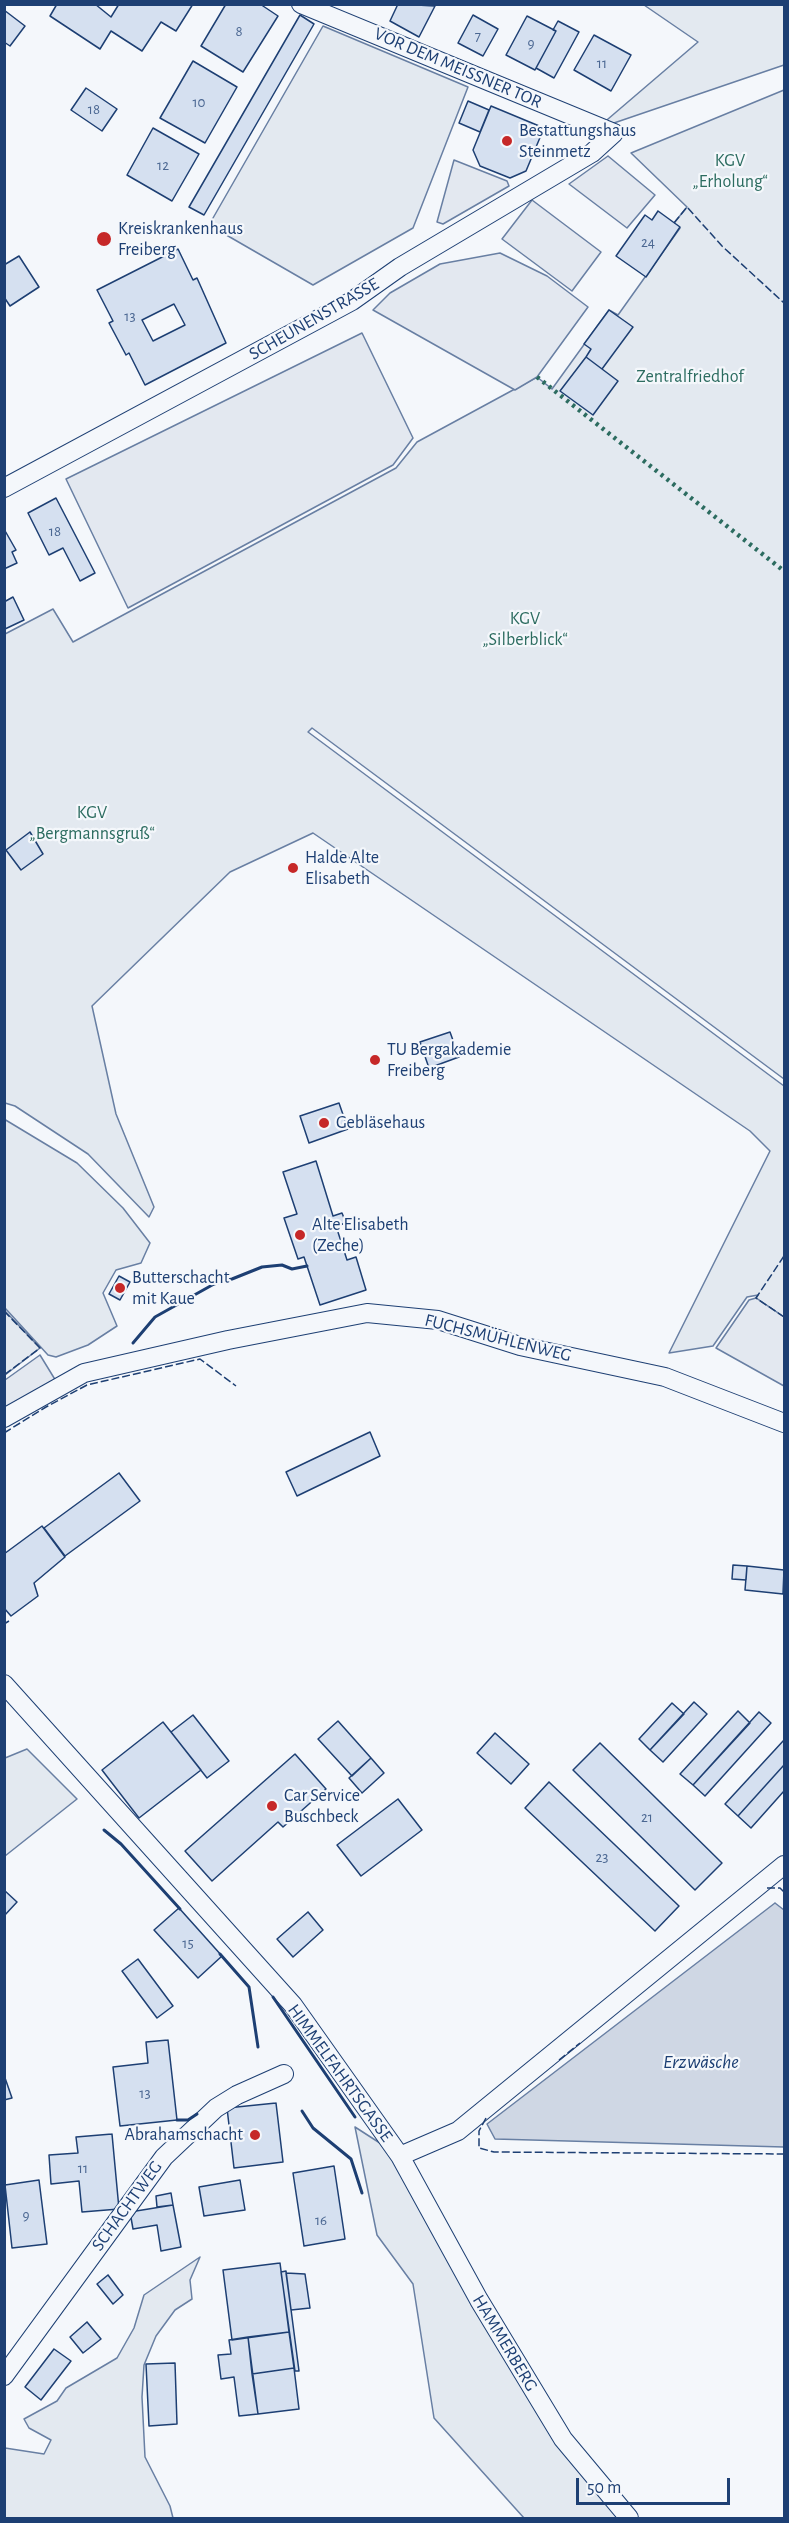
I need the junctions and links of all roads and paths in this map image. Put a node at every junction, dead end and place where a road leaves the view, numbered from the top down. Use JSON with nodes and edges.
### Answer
{"nodes":[{"id":1,"x":301,"y":4,"type":"edge"},
{"id":2,"x":615,"y":133,"type":"joint"},
{"id":3,"x":4,"y":488,"type":"edge"},
{"id":4,"x":4,"y":1418,"type":"edge"},
{"id":5,"x":784,"y":1423,"type":"edge"},
{"id":6,"x":4,"y":1684,"type":"edge"},
{"id":7,"x":784,"y":1865,"type":"edge"},
{"id":8,"x":284,"y":2074,"type":"dead end"},
{"id":9,"x":400,"y":2156,"type":"junction"},
{"id":10,"x":4,"y":2376,"type":"edge"},
{"id":11,"x":629,"y":2518,"type":"edge"}],
"edges":[{"from":1,"to":2,"type":"street","name":"VOR DEM MEISSNER TOR"},
{"from":2,"to":3,"type":"street","name":"SCHEUNENSTRASSE"},
{"from":4,"to":5,"type":"street","name":"FUCHSMÜHLENWEG"},
{"from":6,"to":9,"type":"street","name":"HIMMELFAHRTSGASSE"},
{"from":7,"to":9,"type":"street","name":"HIMMELFAHRTSGASSE"},
{"from":8,"to":10,"type":"street","name":"SCHACHTWEG"},
{"from":9,"to":11,"type":"street","name":"HAMMERBERG"}]}
